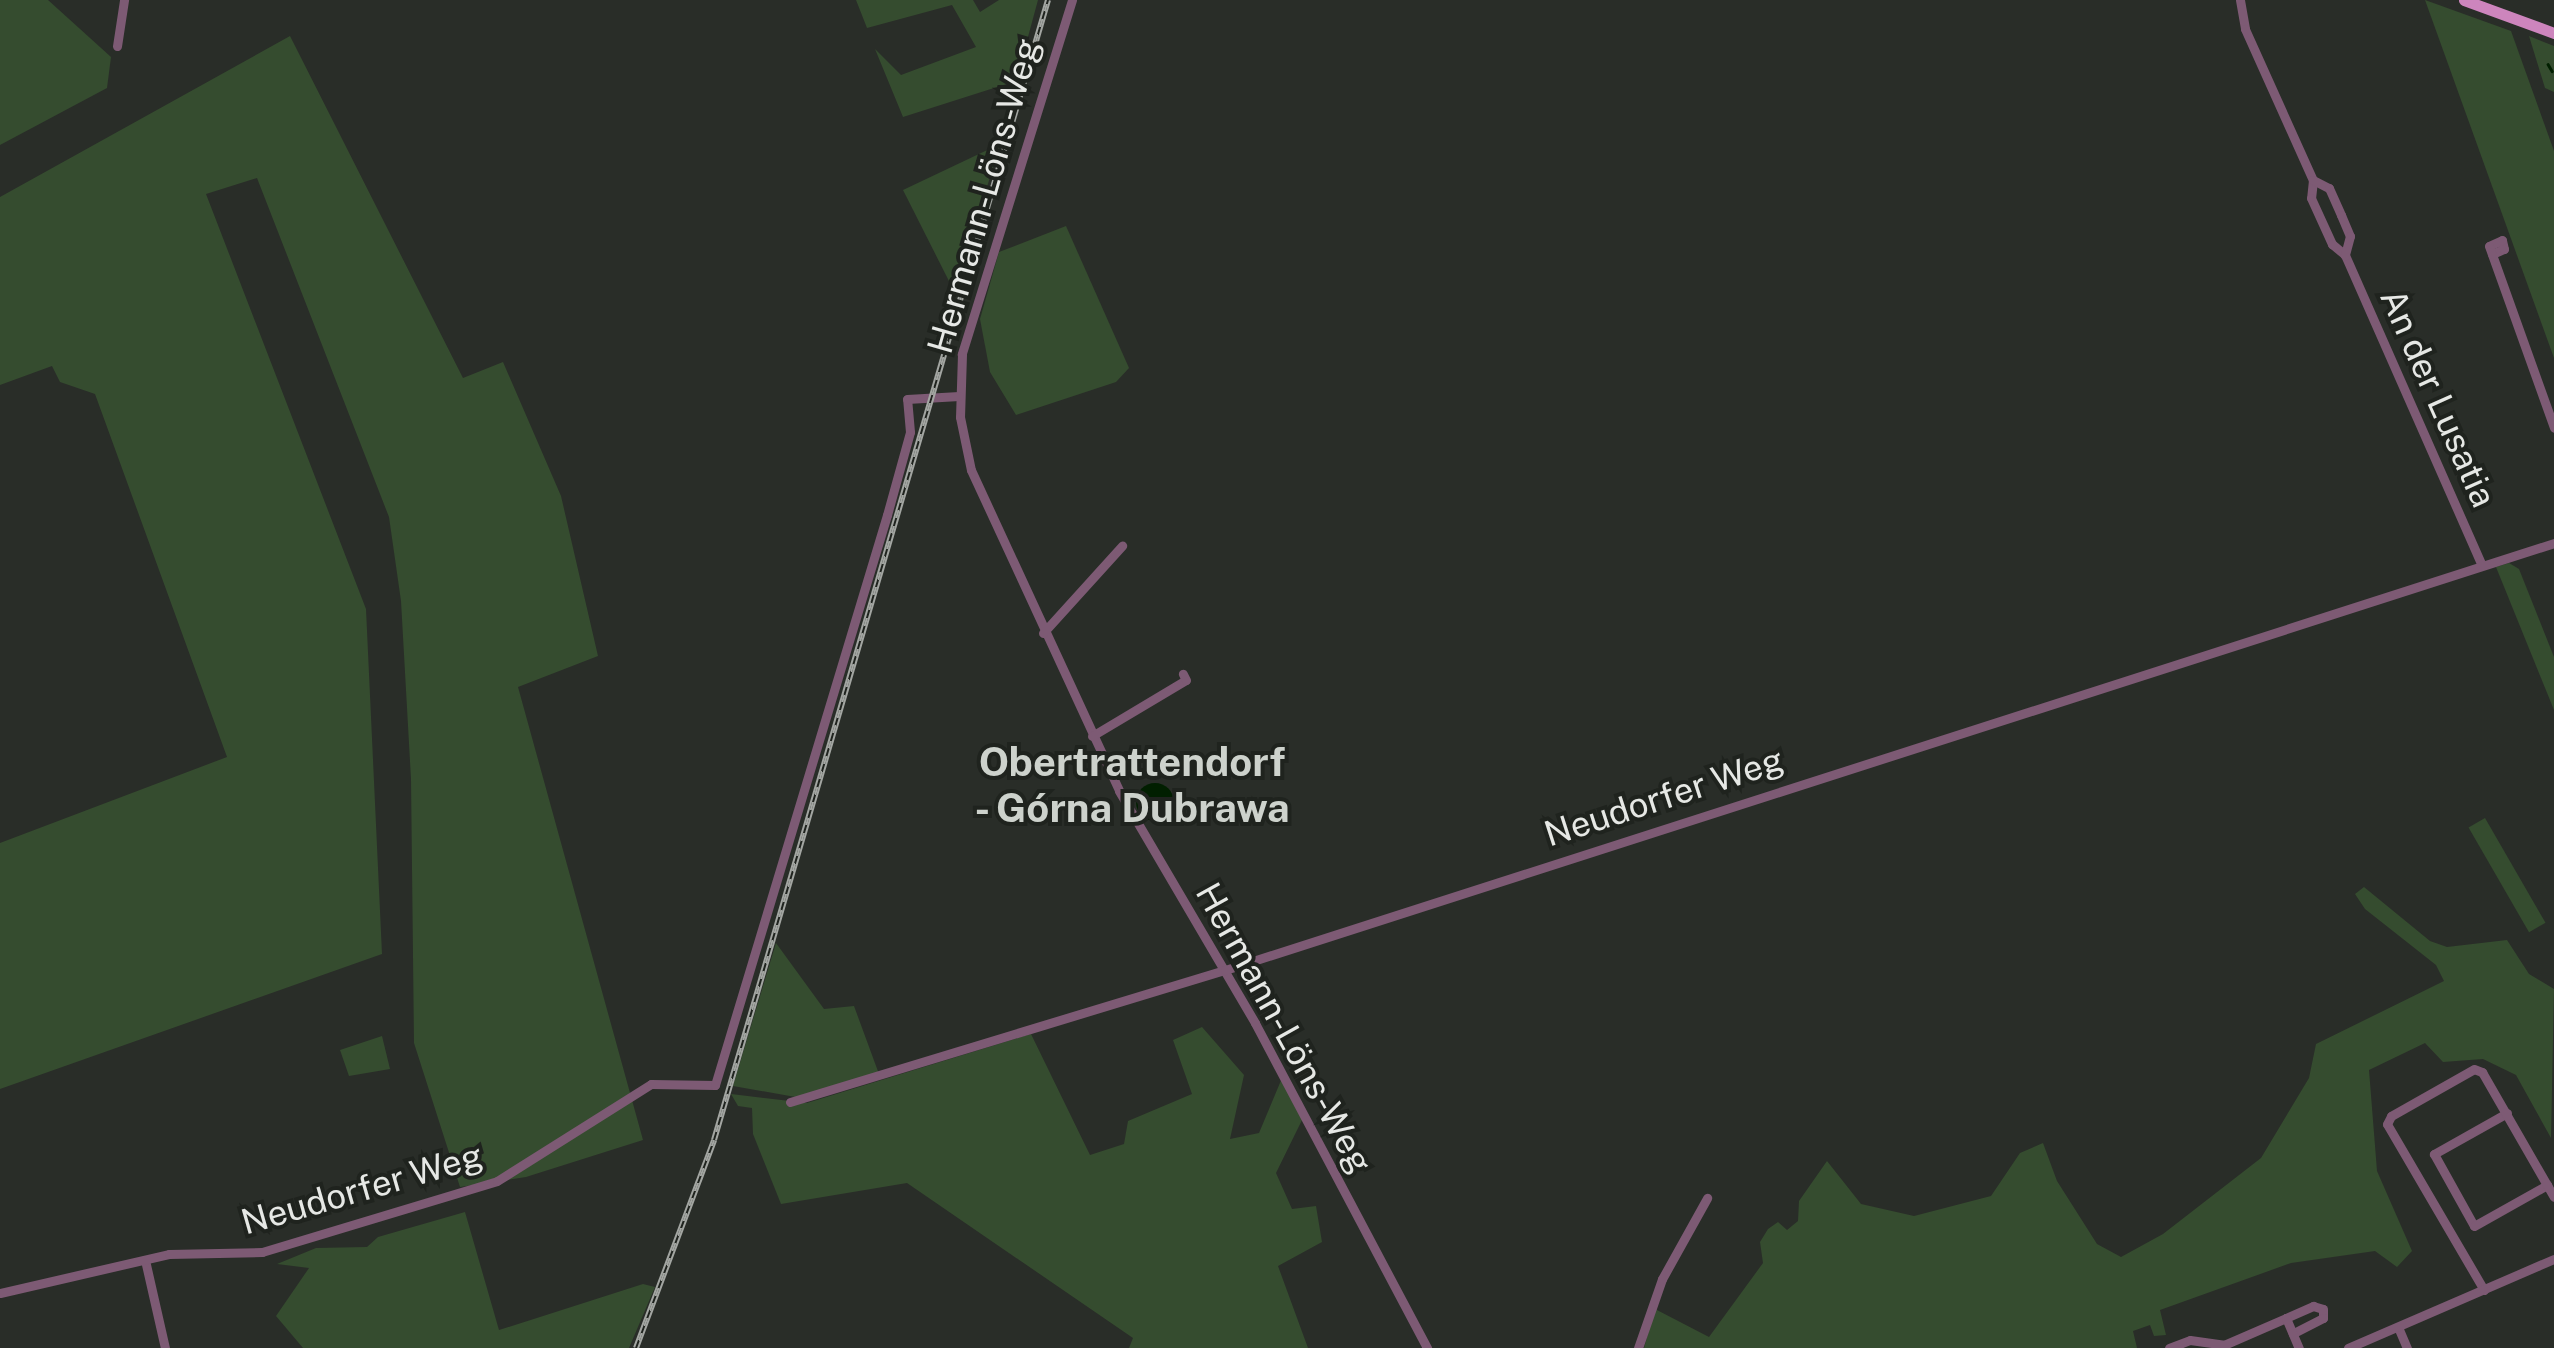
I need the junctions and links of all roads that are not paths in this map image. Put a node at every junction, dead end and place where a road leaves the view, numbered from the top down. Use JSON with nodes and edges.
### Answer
{"nodes":[{"id":1,"x":124,"y":0,"type":"edge"},
{"id":2,"x":1072,"y":0,"type":"edge"},
{"id":3,"x":2240,"y":0,"type":"edge"},
{"id":4,"x":2464,"y":0,"type":"edge"},
{"id":5,"x":2554,"y":33,"type":"edge"},
{"id":6,"x":117,"y":46,"type":"dead end"},
{"id":7,"x":2313,"y":180,"type":"junction"},
{"id":8,"x":2492,"y":254,"type":"dead end"},
{"id":9,"x":2345,"y":255,"type":"junction"},
{"id":10,"x":959,"y":396,"type":"junction"},
{"id":11,"x":2554,"y":428,"type":"edge"},
{"id":12,"x":2554,"y":543,"type":"edge"},
{"id":13,"x":1122,"y":546,"type":"dead end"},
{"id":14,"x":2481,"y":562,"type":"junction"},
{"id":15,"x":1043,"y":633,"type":"junction"},
{"id":16,"x":1183,"y":674,"type":"dead end"},
{"id":17,"x":1092,"y":736,"type":"junction"},
{"id":18,"x":1224,"y":970,"type":"junction"},
{"id":19,"x":790,"y":1102,"type":"dead end"},
{"id":20,"x":2507,"y":1113,"type":"junction"},
{"id":21,"x":2547,"y":1185,"type":"junction"},
{"id":22,"x":2554,"y":1196,"type":"edge"},
{"id":23,"x":1706,"y":1198,"type":"dead end"},
{"id":24,"x":145,"y":1260,"type":"junction"},
{"id":25,"x":2554,"y":1260,"type":"edge"},
{"id":26,"x":2484,"y":1290,"type":"junction"},
{"id":27,"x":0,"y":1293,"type":"edge"},
{"id":28,"x":2286,"y":1318,"type":"junction"},
{"id":29,"x":2398,"y":1326,"type":"junction"},
{"id":30,"x":2293,"y":1333,"type":"junction"},
{"id":31,"x":166,"y":1348,"type":"edge"},
{"id":32,"x":1427,"y":1348,"type":"edge"},
{"id":33,"x":1638,"y":1348,"type":"edge"},
{"id":34,"x":2170,"y":1348,"type":"edge"},
{"id":35,"x":2300,"y":1348,"type":"edge"},
{"id":36,"x":2348,"y":1348,"type":"edge"},
{"id":37,"x":2408,"y":1348,"type":"edge"}],
"edges":[{"from":1,"to":6,"type":"street"},
{"from":2,"to":10,"type":"street","name":"Hermann-Löns-Weg"},
{"from":3,"to":7,"type":"street","name":"An der Lusatia"},
{"from":4,"to":5,"type":"main road"},
{"from":7,"to":9,"type":"street","name":"An der Lusatia"},
{"from":7,"to":9,"type":"street","name":"An der Lusatia"},
{"from":8,"to":11,"type":"street"},
{"from":9,"to":14,"type":"street","name":"An der Lusatia"},
{"from":10,"to":15,"type":"street","name":"Hermann-Löns-Weg"},
{"from":10,"to":24,"type":"street","name":"Neudorfer Weg"},
{"from":12,"to":14,"type":"street","name":"Neudorfer Weg"},
{"from":13,"to":15,"type":"street"},
{"from":14,"to":18,"type":"street","name":"Neudorfer Weg"},
{"from":15,"to":17,"type":"street","name":"Hermann-Löns-Weg"},
{"from":16,"to":17,"type":"street"},
{"from":17,"to":18,"type":"street","name":"Hermann-Löns-Weg"},
{"from":18,"to":19,"type":"street","name":"Neudorfer Weg"},
{"from":18,"to":32,"type":"street","name":"Hermann-Löns-Weg"},
{"from":20,"to":21,"type":"street"},
{"from":20,"to":21,"type":"street"},
{"from":20,"to":26,"type":"street"},
{"from":21,"to":22,"type":"street"},
{"from":23,"to":33,"type":"street"},
{"from":24,"to":27,"type":"street","name":"Neudorfer Weg"},
{"from":24,"to":31,"type":"street"},
{"from":25,"to":26,"type":"street"},
{"from":26,"to":29,"type":"street"},
{"from":28,"to":30,"type":"street"},
{"from":28,"to":30,"type":"street"},
{"from":28,"to":34,"type":"street"},
{"from":29,"to":36,"type":"street"},
{"from":29,"to":37,"type":"street"},
{"from":30,"to":35,"type":"street"}]}
